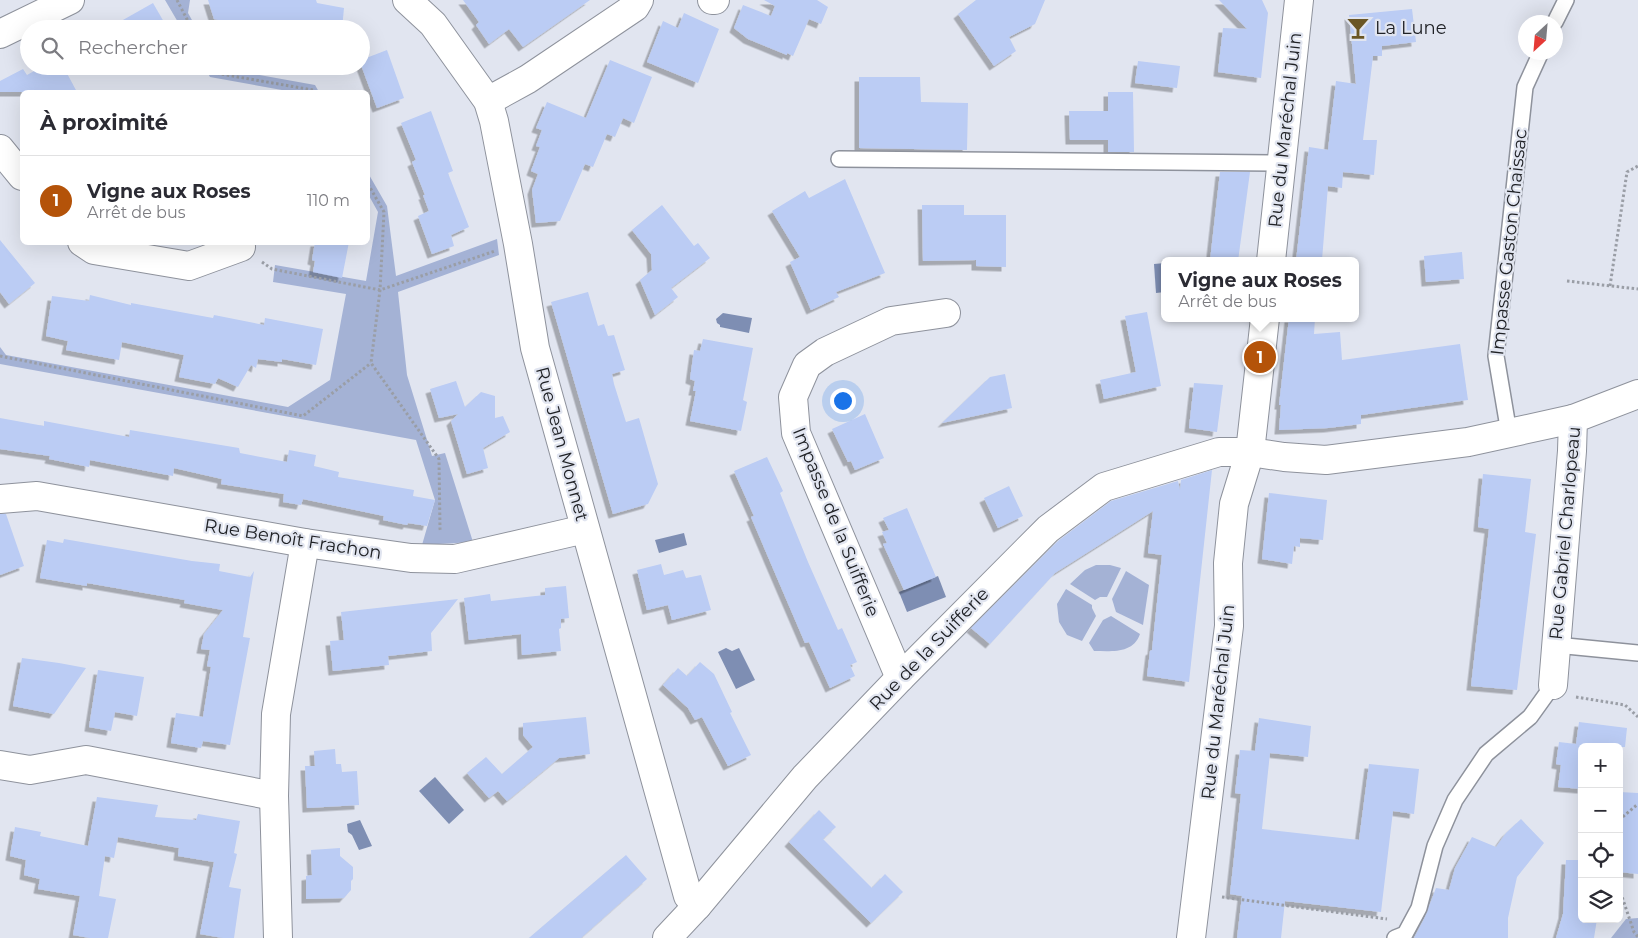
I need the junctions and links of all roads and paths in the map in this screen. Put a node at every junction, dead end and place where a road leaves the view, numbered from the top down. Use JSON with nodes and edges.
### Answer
{"nodes":[{"id":1,"x":70,"y":0,"type":"edge"},
{"id":2,"x":177,"y":0,"type":"edge"},
{"id":3,"x":407,"y":0,"type":"edge"},
{"id":4,"x":639,"y":0,"type":"edge"},
{"id":5,"x":1299,"y":0,"type":"edge"},
{"id":6,"x":1566,"y":0,"type":"edge"},
{"id":7,"x":1558,"y":15,"type":"edge"},
{"id":8,"x":29,"y":20,"type":"edge"},
{"id":9,"x":187,"y":20,"type":"edge"},
{"id":10,"x":20,"y":24,"type":"edge"},
{"id":11,"x":0,"y":34,"type":"edge"},
{"id":12,"x":1537,"y":60,"type":"edge"},
{"id":13,"x":227,"y":75,"type":"edge"},
{"id":14,"x":313,"y":90,"type":"edge"},
{"id":15,"x":488,"y":101,"type":"junction"},
{"id":16,"x":0,"y":149,"type":"edge"},
{"id":17,"x":839,"y":159,"type":"dead end"},
{"id":18,"x":1282,"y":163,"type":"junction"},
{"id":19,"x":1638,"y":166,"type":"edge"},
{"id":20,"x":20,"y":174,"type":"edge"},
{"id":21,"x":370,"y":188,"type":"edge"},
{"id":22,"x":518,"y":244,"type":"junction"},
{"id":23,"x":86,"y":245,"type":"edge"},
{"id":24,"x":241,"y":247,"type":"joint"},
{"id":25,"x":1271,"y":257,"type":"edge"},
{"id":26,"x":1567,"y":281,"type":"dead end"},
{"id":27,"x":1610,"y":286,"type":"junction"},
{"id":28,"x":1638,"y":289,"type":"edge"},
{"id":29,"x":380,"y":290,"type":"junction"},
{"id":30,"x":946,"y":312,"type":"dead end"},
{"id":31,"x":1264,"y":322,"type":"edge"},
{"id":32,"x":0,"y":356,"type":"edge"},
{"id":33,"x":371,"y":363,"type":"junction"},
{"id":34,"x":1638,"y":394,"type":"edge"},
{"id":35,"x":1573,"y":419,"type":"junction"},
{"id":36,"x":1509,"y":433,"type":"junction"},
{"id":37,"x":1250,"y":452,"type":"junction"},
{"id":38,"x":0,"y":499,"type":"edge"},
{"id":39,"x":585,"y":528,"type":"junction"},
{"id":40,"x":305,"y":543,"type":"junction"},
{"id":41,"x":455,"y":559,"type":"junction"},
{"id":42,"x":1556,"y":645,"type":"junction"},
{"id":43,"x":1638,"y":653,"type":"edge"},
{"id":44,"x":900,"y":678,"type":"junction"},
{"id":45,"x":1550,"y":689,"type":"junction"},
{"id":46,"x":1638,"y":717,"type":"edge"},
{"id":47,"x":0,"y":765,"type":"edge"},
{"id":48,"x":274,"y":796,"type":"junction"},
{"id":49,"x":1638,"y":804,"type":"edge"},
{"id":50,"x":1623,"y":817,"type":"edge"},
{"id":51,"x":1197,"y":894,"type":"junction"},
{"id":52,"x":1623,"y":900,"type":"edge"},
{"id":53,"x":697,"y":906,"type":"junction"},
{"id":54,"x":1412,"y":922,"type":"junction"},
{"id":55,"x":1638,"y":937,"type":"edge"},
{"id":56,"x":278,"y":938,"type":"edge"},
{"id":57,"x":668,"y":938,"type":"edge"},
{"id":58,"x":1191,"y":938,"type":"edge"},
{"id":59,"x":1395,"y":938,"type":"edge"}],
"edges":[{"from":1,"to":8,"type":"street"},
{"from":2,"to":9,"type":"path"},
{"from":3,"to":15,"type":"street","name":"Rue Jean Monnet"},
{"from":4,"to":15,"type":"street"},
{"from":5,"to":18,"type":"street","name":"Rue du Maréchal Juin"},
{"from":6,"to":7,"type":"lane"},
{"from":10,"to":11,"type":"street"},
{"from":12,"to":36,"type":"lane","name":"Impasse Gaston Chaissac"},
{"from":13,"to":14,"type":"path"},
{"from":15,"to":22,"type":"street","name":"Rue Jean Monnet"},
{"from":16,"to":20,"type":"street"},
{"from":17,"to":18,"type":"lane"},
{"from":18,"to":25,"type":"street","name":"Rue du Maréchal Juin"},
{"from":19,"to":27,"type":"path"},
{"from":21,"to":29,"type":"path"},
{"from":22,"to":29,"type":"path"},
{"from":22,"to":39,"type":"street","name":"Rue Jean Monnet"},
{"from":23,"to":24,"type":"street"},
{"from":24,"to":29,"type":"path"},
{"from":26,"to":27,"type":"path"},
{"from":27,"to":28,"type":"path"},
{"from":29,"to":33,"type":"path"},
{"from":30,"to":44,"type":"street","name":"Impasse de la Suifferie"},
{"from":31,"to":37,"type":"street","name":"Rue du Maréchal Juin"},
{"from":32,"to":33,"type":"path"},
{"from":33,"to":41,"type":"path"},
{"from":34,"to":35,"type":"street","name":"Rue Gabriel Charlopeau"},
{"from":35,"to":36,"type":"street","name":"Rue de la Suifferie"},
{"from":35,"to":42,"type":"street","name":"Rue Gabriel Charlopeau"},
{"from":36,"to":37,"type":"street","name":"Rue de la Suifferie"},
{"from":37,"to":44,"type":"street","name":"Rue de la Suifferie"},
{"from":37,"to":51,"type":"street","name":"Rue du Maréchal Juin"},
{"from":38,"to":40,"type":"street","name":"Rue Benoît Frachon"},
{"from":39,"to":41,"type":"street","name":"Rue Benoît Frachon"},
{"from":39,"to":53,"type":"street","name":"Rue Jean Monnet"},
{"from":40,"to":41,"type":"street","name":"Rue Benoît Frachon"},
{"from":40,"to":48,"type":"street"},
{"from":42,"to":43,"type":"lane"},
{"from":42,"to":45,"type":"street","name":"Rue Gabriel Charlopeau"},
{"from":44,"to":53,"type":"street","name":"Rue de la Suifferie"},
{"from":45,"to":46,"type":"path"},
{"from":45,"to":54,"type":"lane"},
{"from":47,"to":48,"type":"street"},
{"from":48,"to":56,"type":"street"},
{"from":49,"to":50,"type":"path"},
{"from":51,"to":54,"type":"path"},
{"from":51,"to":58,"type":"street","name":"Rue du Maréchal Juin"},
{"from":52,"to":55,"type":"path"},
{"from":53,"to":57,"type":"street","name":"Rue de la Suifferie"},
{"from":54,"to":59,"type":"lane"}]}
